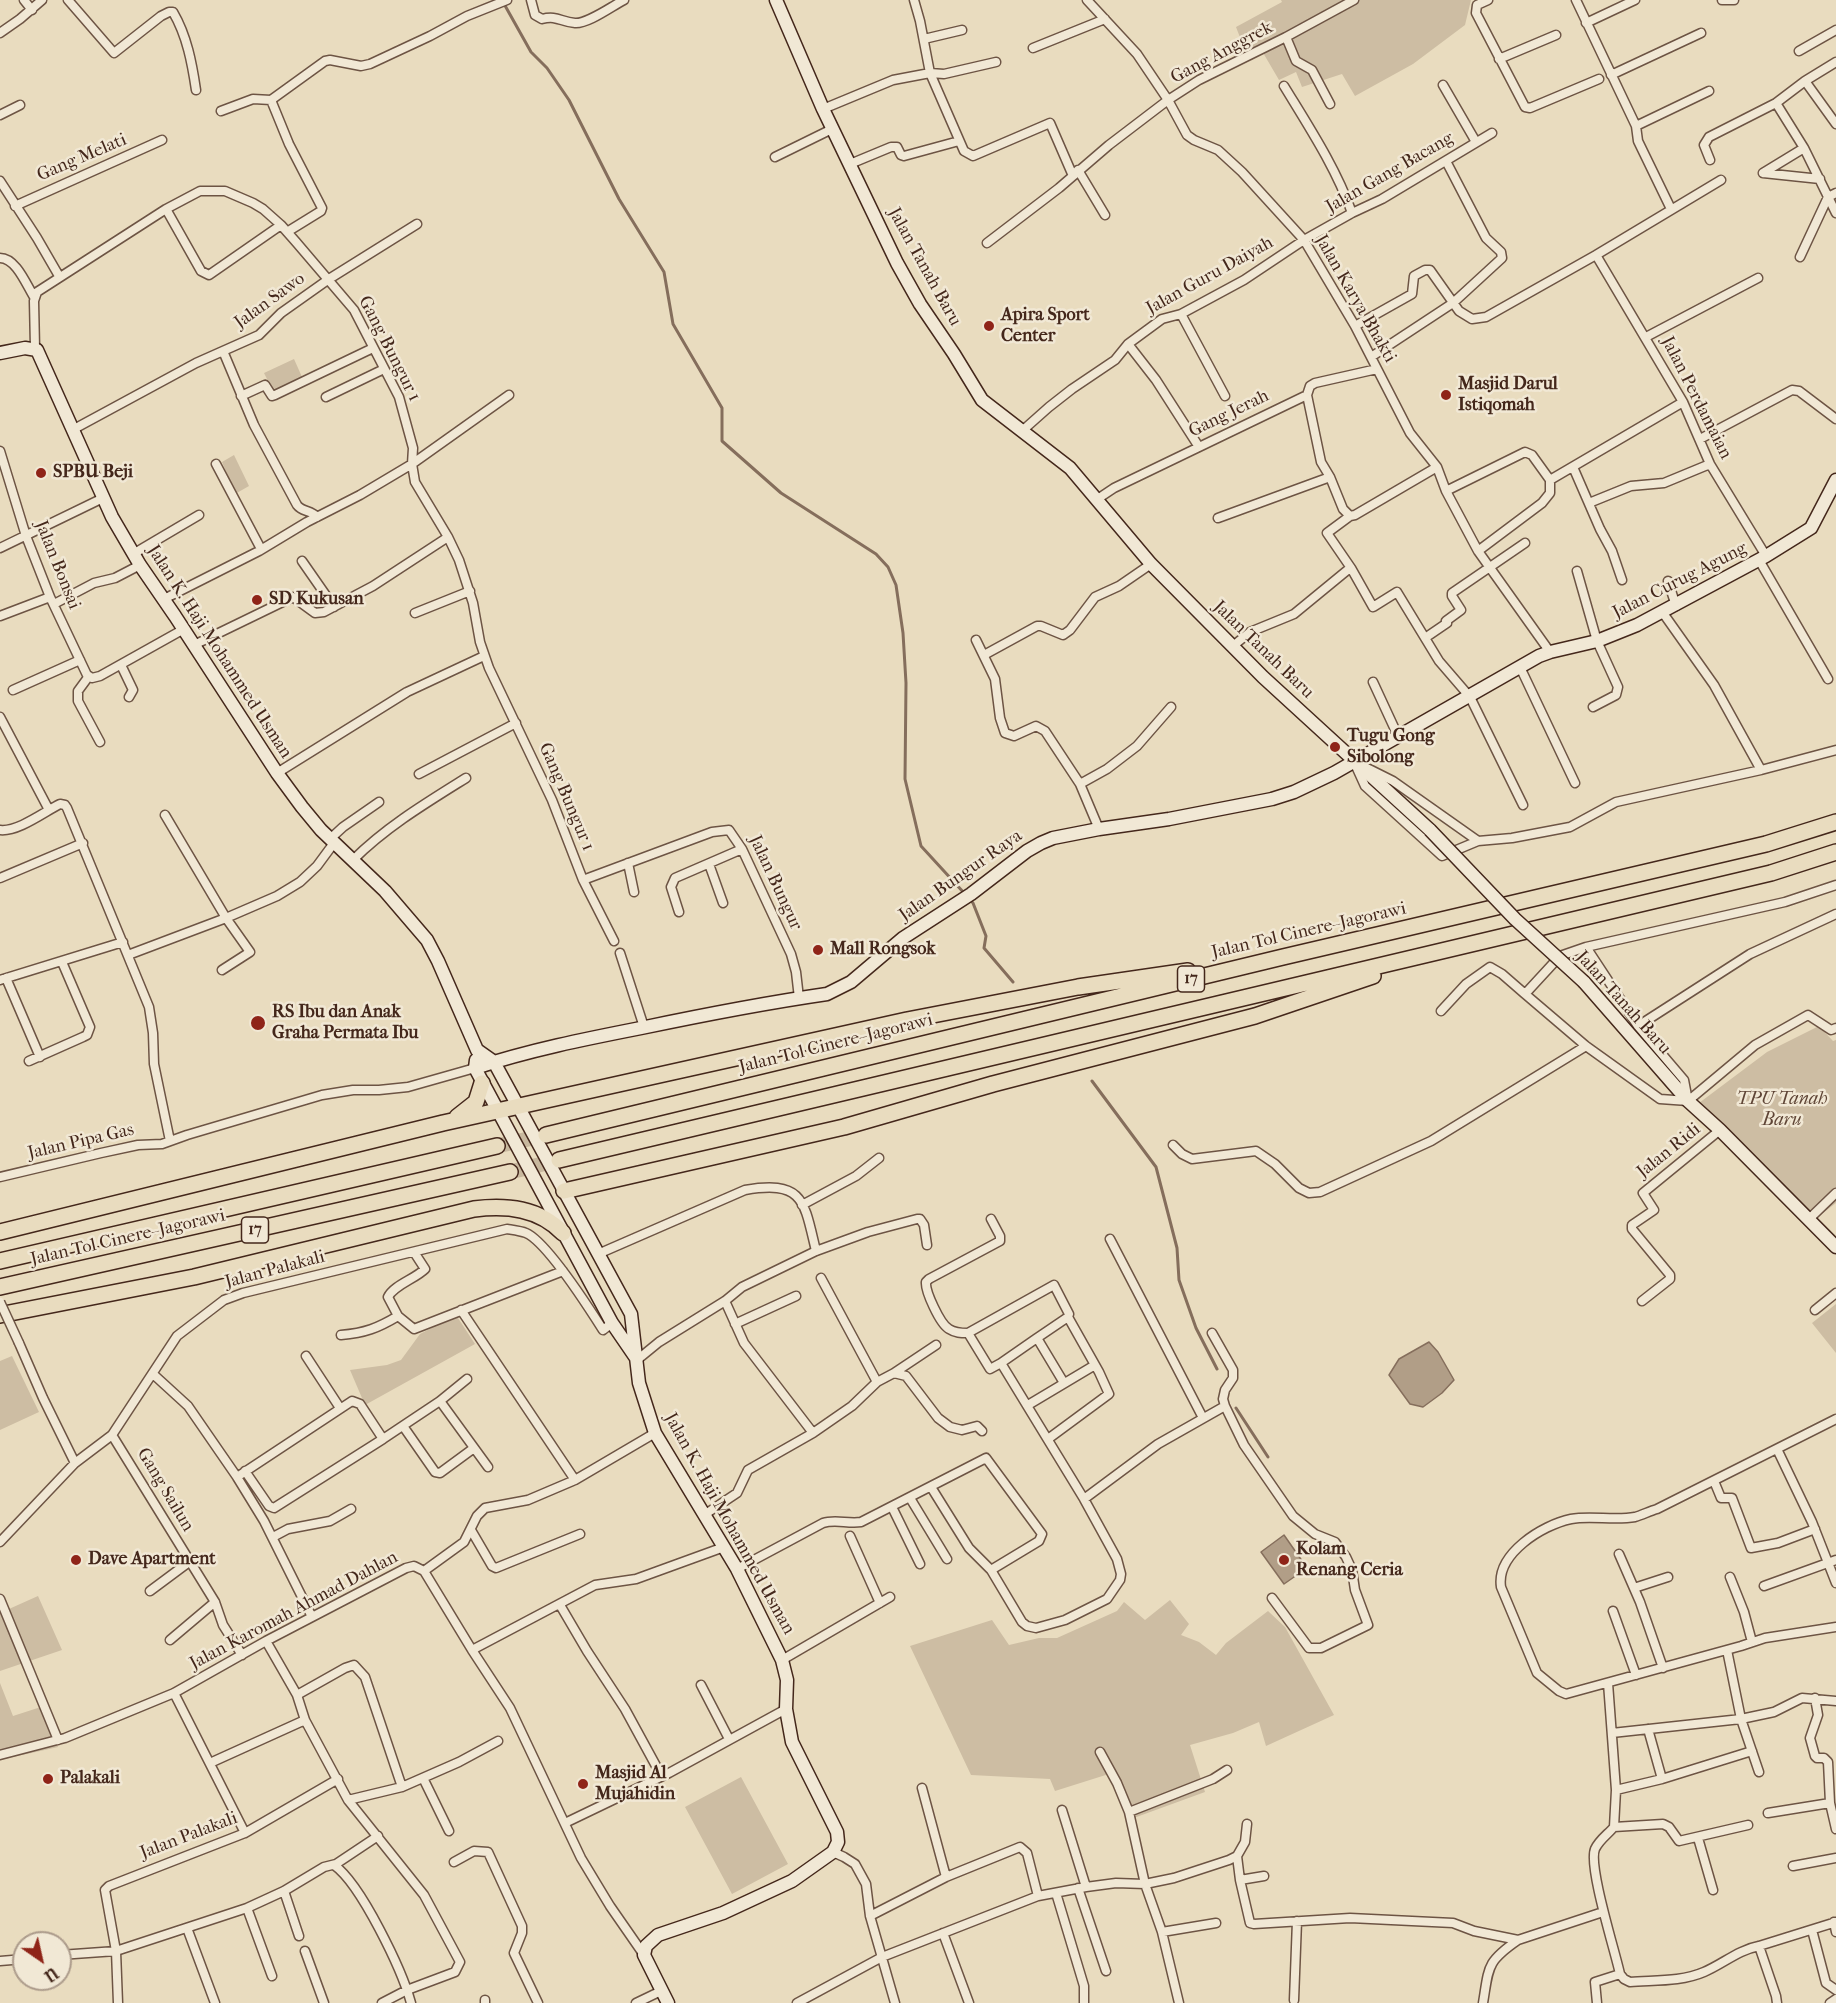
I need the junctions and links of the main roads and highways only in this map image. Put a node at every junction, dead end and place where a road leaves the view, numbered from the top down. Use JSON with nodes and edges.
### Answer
{"nodes":[{"id":1,"x":1836,"y":822,"type":"edge"},
{"id":2,"x":1836,"y":852,"type":"edge"},
{"id":3,"x":1458,"y":947,"type":"junction"},
{"id":4,"x":1282,"y":957,"type":"junction"},
{"id":5,"x":482,"y":1083,"type":"road end"},
{"id":6,"x":443,"y":1123,"type":"junction"},
{"id":7,"x":546,"y":1135,"type":"tunnel mouth"},
{"id":8,"x":497,"y":1146,"type":"tunnel mouth"},
{"id":9,"x":559,"y":1160,"type":"tunnel mouth"},
{"id":10,"x":510,"y":1172,"type":"tunnel mouth"},
{"id":11,"x":564,"y":1191,"type":"road end"},
{"id":12,"x":0,"y":1232,"type":"edge"},
{"id":13,"x":563,"y":1233,"type":"road end"},
{"id":14,"x":0,"y":1261,"type":"edge"},
{"id":15,"x":0,"y":1287,"type":"edge"},
{"id":16,"x":0,"y":1315,"type":"edge"}],
"edges":[{"from":1,"to":4,"type":"highway","name":"Jalan Tol Cinere–Jagorawi","number":"17"},
{"from":2,"to":3,"type":"highway","number":"17"},
{"from":3,"to":9,"type":"highway","number":"17"},
{"from":3,"to":11,"type":"highway"},
{"from":4,"to":6,"type":"highway"},
{"from":4,"to":7,"type":"highway","name":"Jalan Tol Cinere–Jagorawi","number":"17"},
{"from":5,"to":6,"type":"highway"},
{"from":6,"to":12,"type":"highway"},
{"from":8,"to":14,"type":"highway","name":"Jalan Tol Cinere–Jagorawi","number":"17"},
{"from":10,"to":15,"type":"highway","name":"Jalan Tol Cinere–Jagorawi","number":"17"},
{"from":13,"to":16,"type":"highway"}]}
